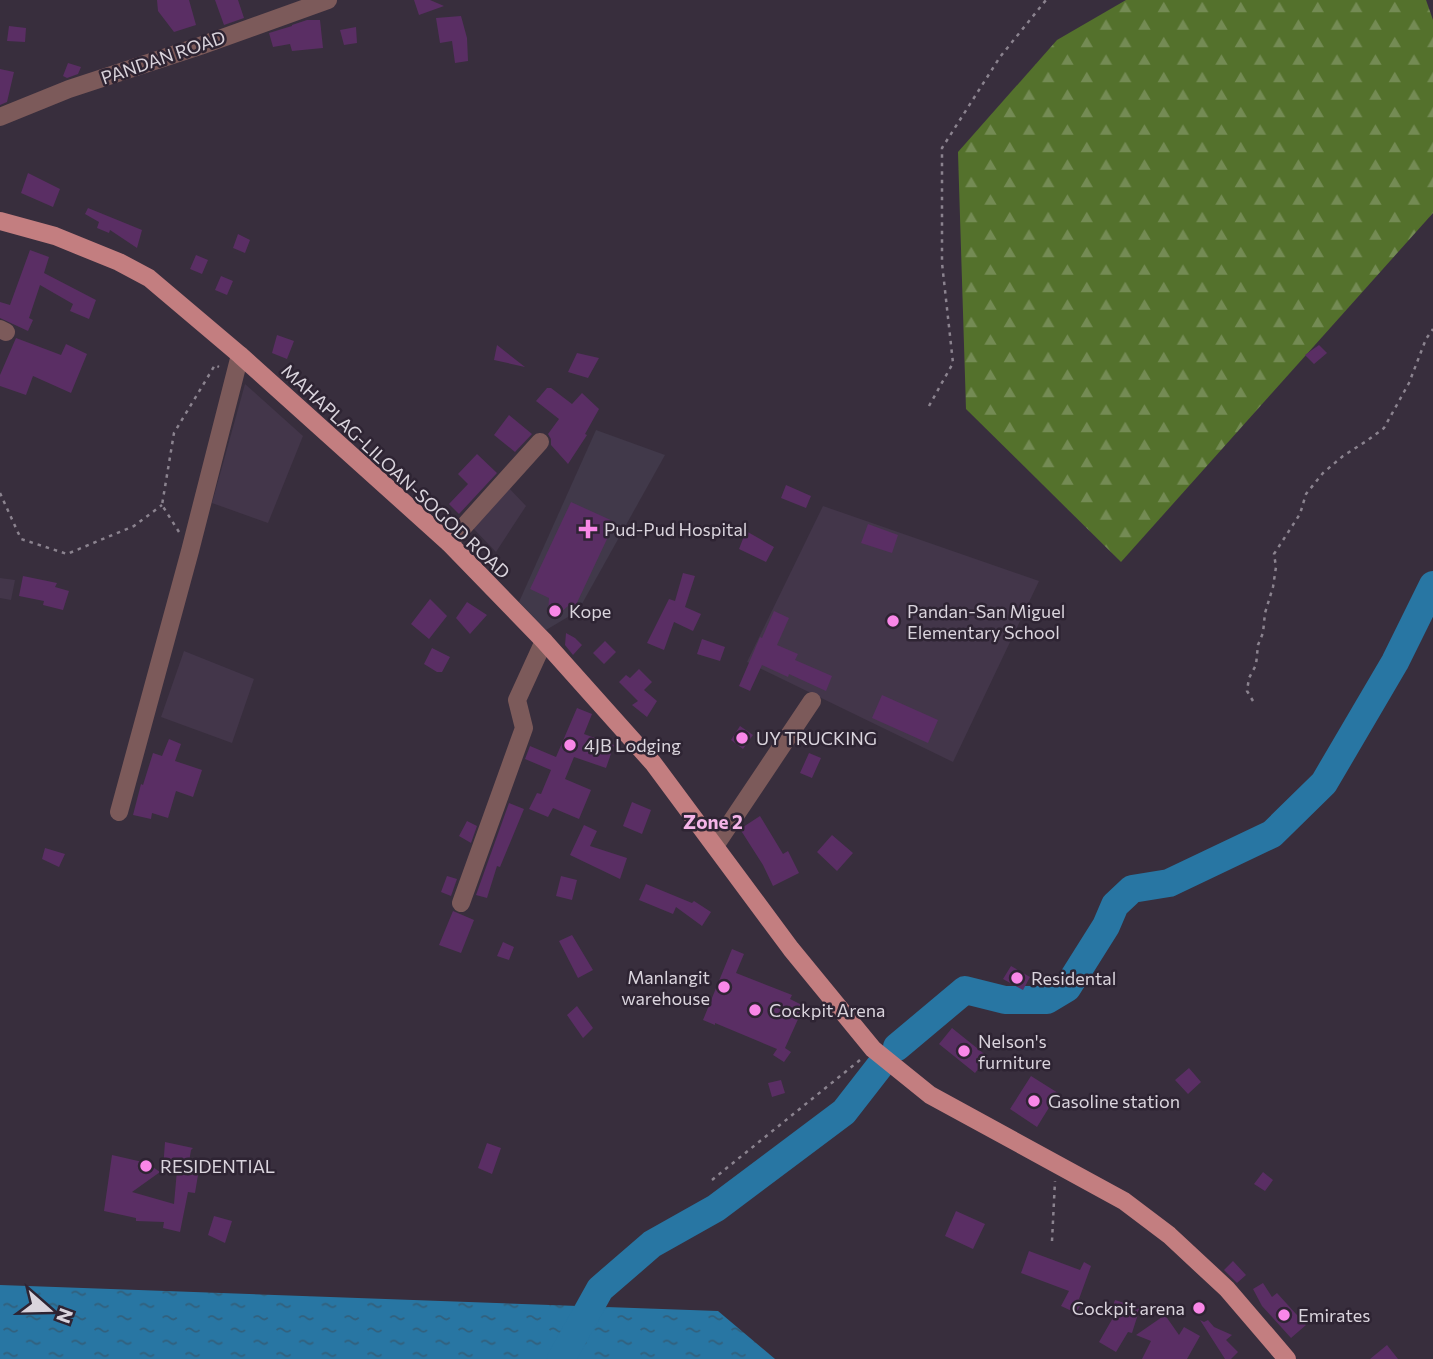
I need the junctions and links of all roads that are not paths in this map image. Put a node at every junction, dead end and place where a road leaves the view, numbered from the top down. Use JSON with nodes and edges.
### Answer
{"nodes":[{"id":1,"x":328,"y":0,"type":"edge"},
{"id":2,"x":0,"y":117,"type":"edge"},
{"id":3,"x":2,"y":226,"type":"edge"},
{"id":4,"x":240,"y":355,"type":"junction"},
{"id":5,"x":540,"y":442,"type":"dead end"},
{"id":6,"x":449,"y":543,"type":"junction"},
{"id":7,"x":544,"y":641,"type":"junction"},
{"id":8,"x":812,"y":701,"type":"dead end"},
{"id":9,"x":119,"y":812,"type":"dead end"},
{"id":10,"x":715,"y":846,"type":"junction"},
{"id":11,"x":461,"y":903,"type":"dead end"},
{"id":12,"x":1287,"y":1359,"type":"edge"}],
"edges":[{"from":1,"to":2,"type":"street","name":"PANDAN ROAD"},
{"from":3,"to":4,"type":"main road","name":"MAHAPLAG-LILOAN-SOGOD ROAD"},
{"from":4,"to":6,"type":"main road","name":"MAHAPLAG-LILOAN-SOGOD ROAD"},
{"from":4,"to":9,"type":"street"},
{"from":5,"to":6,"type":"street"},
{"from":6,"to":7,"type":"main road","name":"MAHAPLAG-LILOAN-SOGOD ROAD"},
{"from":7,"to":10,"type":"main road","name":"MAHAPLAG-LILOAN-SOGOD ROAD"},
{"from":7,"to":11,"type":"street"},
{"from":8,"to":10,"type":"street"},
{"from":10,"to":12,"type":"main road","name":"MAHAPLAG-LILOAN-SOGOD ROAD"}]}
